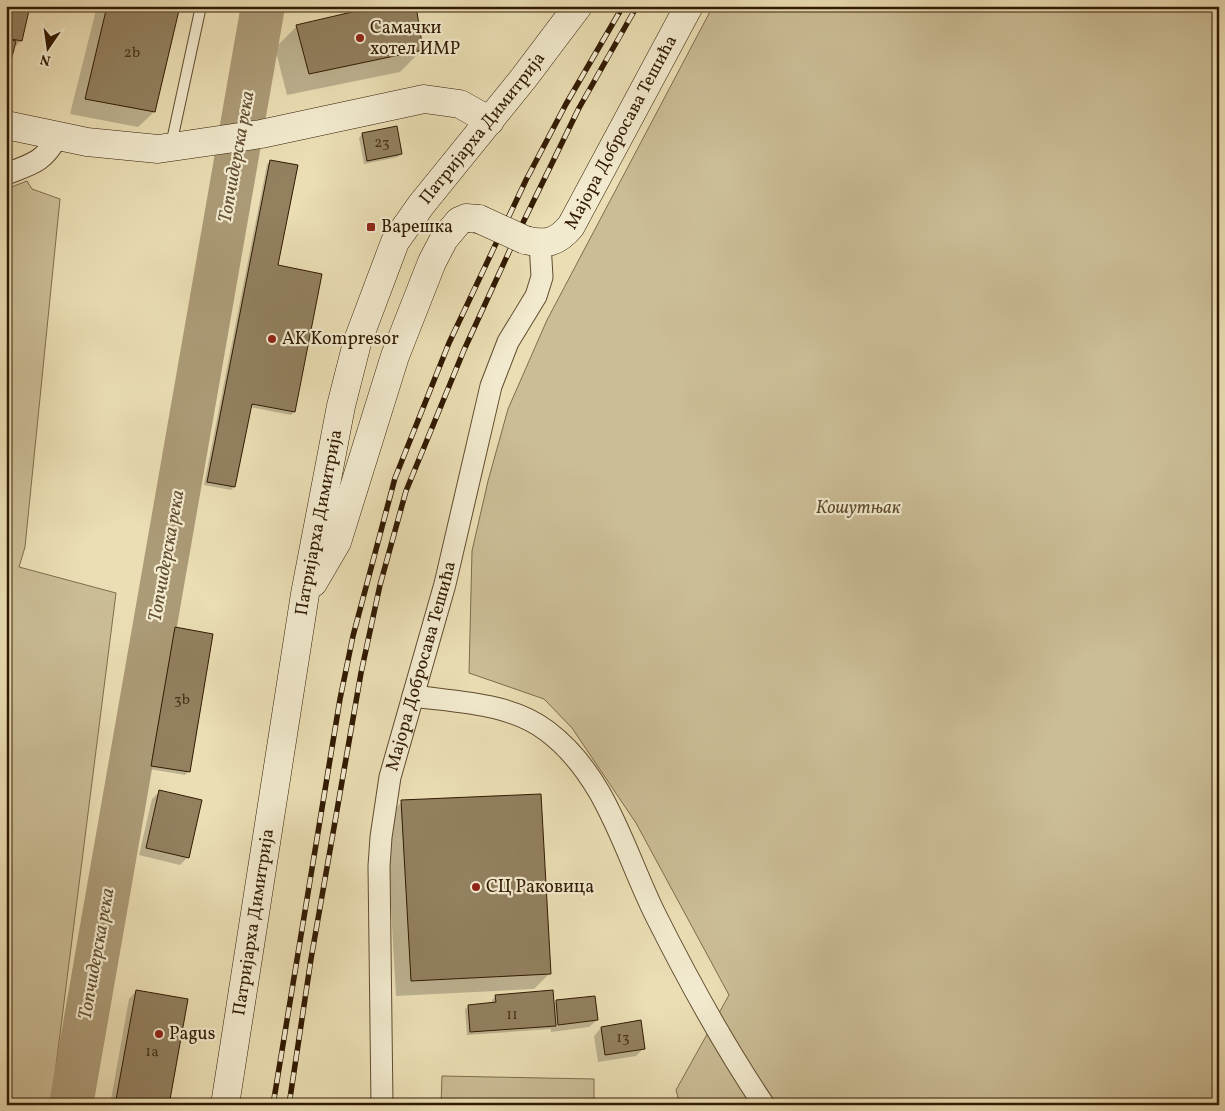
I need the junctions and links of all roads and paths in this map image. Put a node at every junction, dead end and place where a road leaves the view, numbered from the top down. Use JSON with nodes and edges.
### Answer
{"nodes":[{"id":1,"x":201,"y":6,"type":"edge"},
{"id":2,"x":578,"y":6,"type":"edge"},
{"id":3,"x":689,"y":6,"type":"edge"},
{"id":4,"x":490,"y":121,"type":"junction"},
{"id":5,"x":6,"y":124,"type":"edge"},
{"id":6,"x":57,"y":136,"type":"junction"},
{"id":7,"x":171,"y":147,"type":"junction"},
{"id":8,"x":6,"y":174,"type":"edge"},
{"id":9,"x":532,"y":241,"type":"junction"},
{"id":10,"x":305,"y":594,"type":"junction"},
{"id":11,"x":413,"y":696,"type":"junction"},
{"id":12,"x":225,"y":1105,"type":"edge"},
{"id":13,"x":382,"y":1105,"type":"edge"},
{"id":14,"x":764,"y":1105,"type":"edge"}],
"edges":[{"from":1,"to":7,"type":"lane"},
{"from":2,"to":4,"type":"street","name":"Патријарха Димитрија"},
{"from":3,"to":9,"type":"street","name":"Мајора Добросава Тешића"},
{"from":4,"to":7,"type":"street"},
{"from":4,"to":10,"type":"street","name":"Патријарха Димитрија"},
{"from":5,"to":6,"type":"street"},
{"from":6,"to":7,"type":"street"},
{"from":6,"to":8,"type":"street"},
{"from":9,"to":10,"type":"street","bridge":true},
{"from":9,"to":11,"type":"street","name":"Мајора Добросава Тешића"},
{"from":10,"to":12,"type":"street","name":"Патријарха Димитрија"},
{"from":11,"to":13,"type":"street","name":"Мајора Добросава Тешића"},
{"from":11,"to":14,"type":"street"}]}
